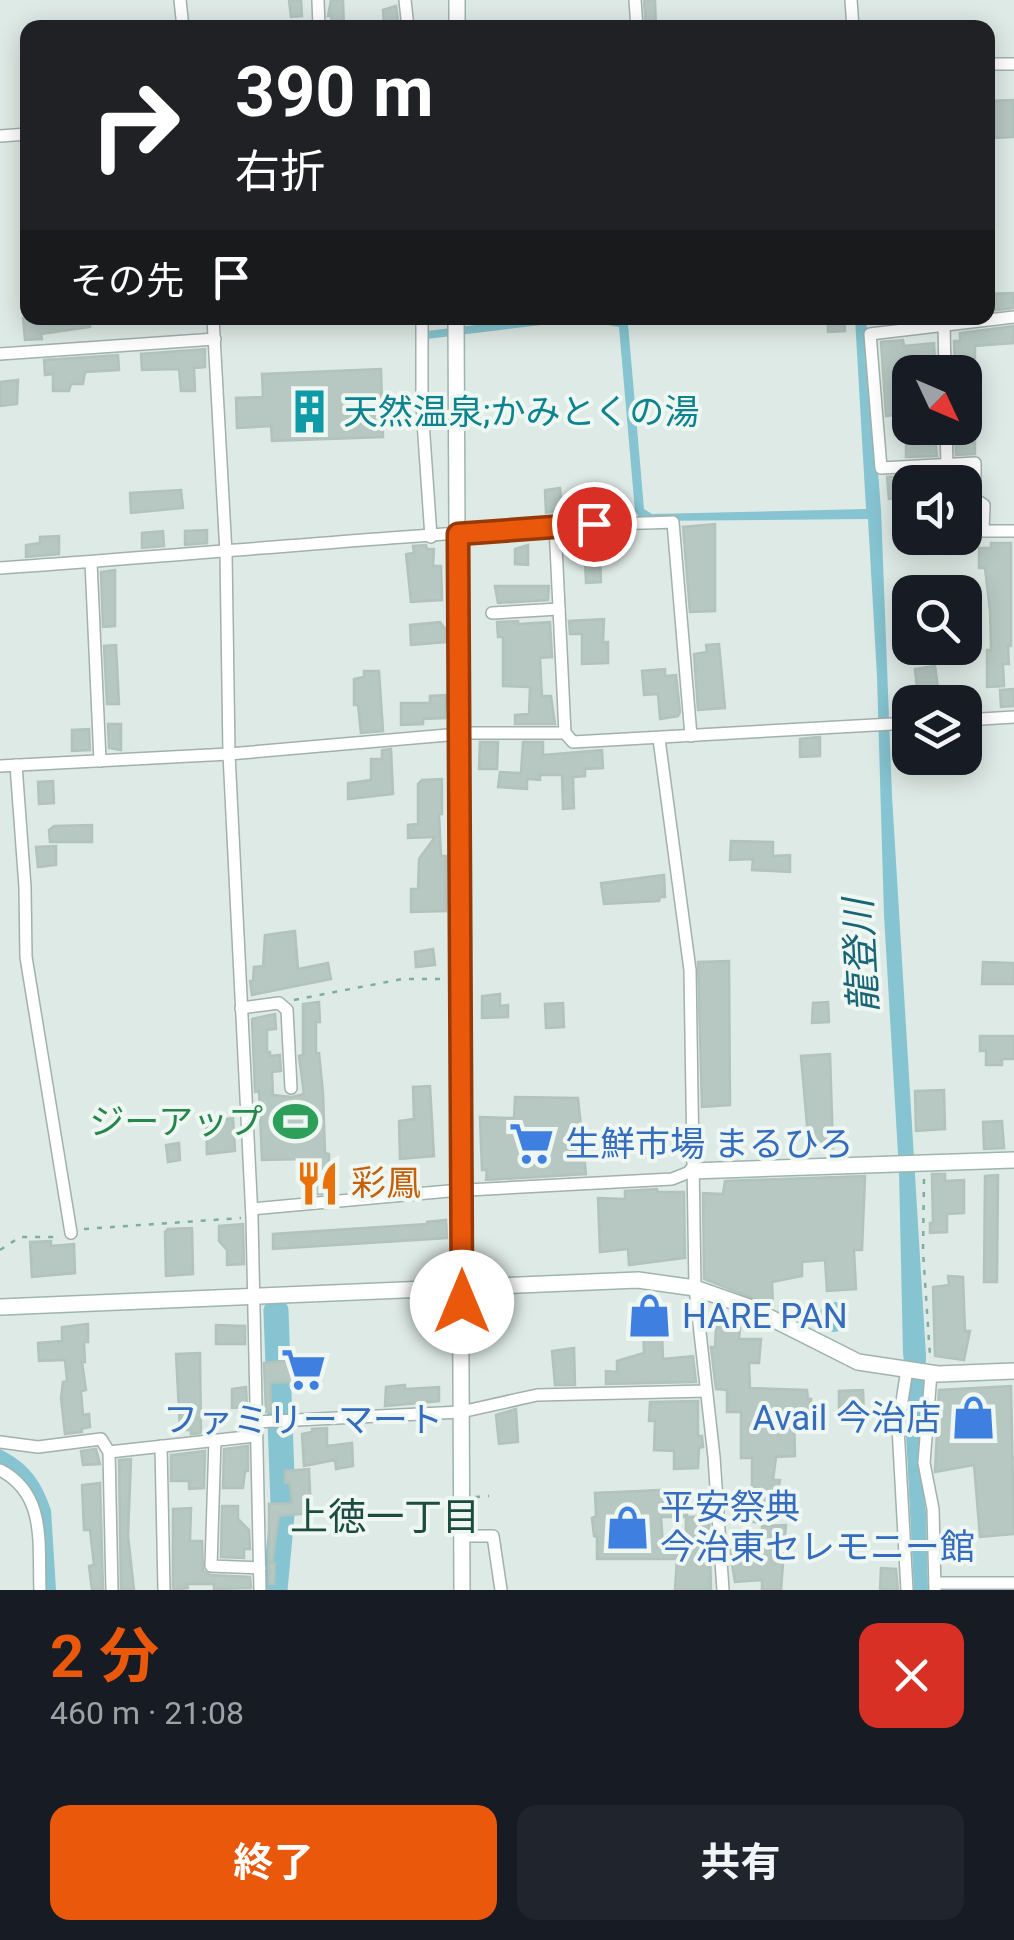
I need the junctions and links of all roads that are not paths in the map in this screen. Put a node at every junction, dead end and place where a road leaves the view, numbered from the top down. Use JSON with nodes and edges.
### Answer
{"nodes":[{"id":1,"x":214,"y":325,"type":"edge"},
{"id":2,"x":422,"y":325,"type":"edge"},
{"id":3,"x":456,"y":325,"type":"edge"},
{"id":4,"x":937,"y":325,"type":"edge"},
{"id":5,"x":944,"y":325,"type":"edge"},
{"id":6,"x":215,"y":340,"type":"junction"},
{"id":7,"x":0,"y":354,"type":"edge"},
{"id":8,"x":945,"y":355,"type":"edge"},
{"id":9,"x":946,"y":445,"type":"edge"},
{"id":10,"x":947,"y":464,"type":"junction"},
{"id":11,"x":555,"y":525,"type":"junction"},
{"id":12,"x":1014,"y":530,"type":"edge"},
{"id":13,"x":458,"y":534,"type":"junction"},
{"id":14,"x":431,"y":537,"type":"junction"},
{"id":15,"x":226,"y":553,"type":"junction"},
{"id":16,"x":91,"y":562,"type":"junction"},
{"id":17,"x":0,"y":568,"type":"edge"},
{"id":18,"x":559,"y":609,"type":"junction"},
{"id":19,"x":492,"y":613,"type":"dead end"},
{"id":20,"x":1014,"y":717,"type":"edge"},
{"id":21,"x":982,"y":719,"type":"edge"},
{"id":22,"x":892,"y":724,"type":"edge"},
{"id":23,"x":565,"y":733,"type":"junction"},
{"id":24,"x":459,"y":734,"type":"junction"},
{"id":25,"x":690,"y":736,"type":"junction"},
{"id":26,"x":659,"y":739,"type":"junction"},
{"id":27,"x":229,"y":754,"type":"junction"},
{"id":28,"x":100,"y":761,"type":"junction"},
{"id":29,"x":16,"y":765,"type":"junction"},
{"id":30,"x":0,"y":766,"type":"edge"},
{"id":31,"x":242,"y":1008,"type":"junction"},
{"id":32,"x":291,"y":1088,"type":"dead end"},
{"id":33,"x":1014,"y":1160,"type":"edge"},
{"id":34,"x":692,"y":1171,"type":"junction"},
{"id":35,"x":461,"y":1191,"type":"junction"},
{"id":36,"x":252,"y":1213,"type":"junction"},
{"id":37,"x":71,"y":1233,"type":"road end"},
{"id":38,"x":462,"y":1288,"type":"junction"},
{"id":39,"x":695,"y":1288,"type":"junction"},
{"id":40,"x":252,"y":1296,"type":"junction"},
{"id":41,"x":0,"y":1307,"type":"edge"},
{"id":42,"x":907,"y":1369,"type":"junction"},
{"id":43,"x":1014,"y":1370,"type":"edge"},
{"id":44,"x":932,"y":1373,"type":"junction"},
{"id":45,"x":706,"y":1391,"type":"junction"},
{"id":46,"x":461,"y":1412,"type":"junction"},
{"id":47,"x":255,"y":1422,"type":"junction"},
{"id":48,"x":255,"y":1436,"type":"junction"},
{"id":49,"x":216,"y":1440,"type":"junction"},
{"id":50,"x":0,"y":1442,"type":"edge"},
{"id":51,"x":160,"y":1446,"type":"junction"},
{"id":52,"x":109,"y":1452,"type":"junction"},
{"id":53,"x":0,"y":1470,"type":"edge"},
{"id":54,"x":462,"y":1536,"type":"junction"},
{"id":55,"x":260,"y":1568,"type":"junction"},
{"id":56,"x":1014,"y":1583,"type":"edge"},
{"id":57,"x":935,"y":1587,"type":"edge"},
{"id":58,"x":40,"y":1590,"type":"edge"},
{"id":59,"x":112,"y":1590,"type":"edge"},
{"id":60,"x":164,"y":1590,"type":"edge"},
{"id":61,"x":260,"y":1590,"type":"edge"},
{"id":62,"x":462,"y":1590,"type":"edge"},
{"id":63,"x":501,"y":1590,"type":"edge"},
{"id":64,"x":723,"y":1590,"type":"edge"},
{"id":65,"x":907,"y":1590,"type":"edge"}],
"edges":[{"from":1,"to":6,"type":"street"},
{"from":2,"to":14,"type":"street"},
{"from":3,"to":13,"type":"street"},
{"from":4,"to":10,"type":"street"},
{"from":5,"to":8,"type":"street"},
{"from":6,"to":7,"type":"street"},
{"from":6,"to":15,"type":"street"},
{"from":9,"to":10,"type":"street"},
{"from":10,"to":12,"type":"street"},
{"from":11,"to":13,"type":"street"},
{"from":11,"to":18,"type":"street"},
{"from":11,"to":25,"type":"street"},
{"from":13,"to":14,"type":"street"},
{"from":13,"to":24,"type":"street"},
{"from":14,"to":15,"type":"street"},
{"from":15,"to":16,"type":"street"},
{"from":15,"to":27,"type":"street"},
{"from":16,"to":17,"type":"street"},
{"from":16,"to":28,"type":"street"},
{"from":18,"to":19,"type":"street"},
{"from":18,"to":23,"type":"street"},
{"from":20,"to":21,"type":"street"},
{"from":22,"to":25,"type":"street"},
{"from":23,"to":24,"type":"street"},
{"from":23,"to":26,"type":"street"},
{"from":24,"to":27,"type":"street"},
{"from":24,"to":35,"type":"street"},
{"from":25,"to":26,"type":"street"},
{"from":26,"to":34,"type":"street"},
{"from":27,"to":28,"type":"street"},
{"from":27,"to":31,"type":"street"},
{"from":28,"to":29,"type":"street"},
{"from":29,"to":30,"type":"street"},
{"from":29,"to":37,"type":"street"},
{"from":31,"to":32,"type":"street"},
{"from":31,"to":36,"type":"street"},
{"from":33,"to":34,"type":"street"},
{"from":34,"to":35,"type":"street"},
{"from":34,"to":39,"type":"street"},
{"from":35,"to":36,"type":"street"},
{"from":35,"to":38,"type":"street"},
{"from":36,"to":40,"type":"street"},
{"from":38,"to":39,"type":"street"},
{"from":38,"to":40,"type":"street"},
{"from":38,"to":46,"type":"street"},
{"from":39,"to":42,"type":"street"},
{"from":39,"to":45,"type":"street"},
{"from":40,"to":41,"type":"street"},
{"from":40,"to":47,"type":"street"},
{"from":42,"to":44,"type":"street"},
{"from":42,"to":65,"type":"street"},
{"from":43,"to":44,"type":"street"},
{"from":44,"to":57,"type":"street"},
{"from":45,"to":46,"type":"street"},
{"from":45,"to":64,"type":"street"},
{"from":46,"to":47,"type":"street"},
{"from":46,"to":54,"type":"street"},
{"from":47,"to":48,"type":"street"},
{"from":48,"to":49,"type":"street"},
{"from":48,"to":55,"type":"street"},
{"from":49,"to":51,"type":"street"},
{"from":49,"to":55,"type":"street"},
{"from":50,"to":52,"type":"street"},
{"from":51,"to":52,"type":"street"},
{"from":51,"to":60,"type":"street"},
{"from":52,"to":59,"type":"street"},
{"from":53,"to":58,"type":"street"},
{"from":54,"to":62,"type":"street"},
{"from":54,"to":63,"type":"street"},
{"from":55,"to":61,"type":"street"},
{"from":56,"to":57,"type":"street"}]}
